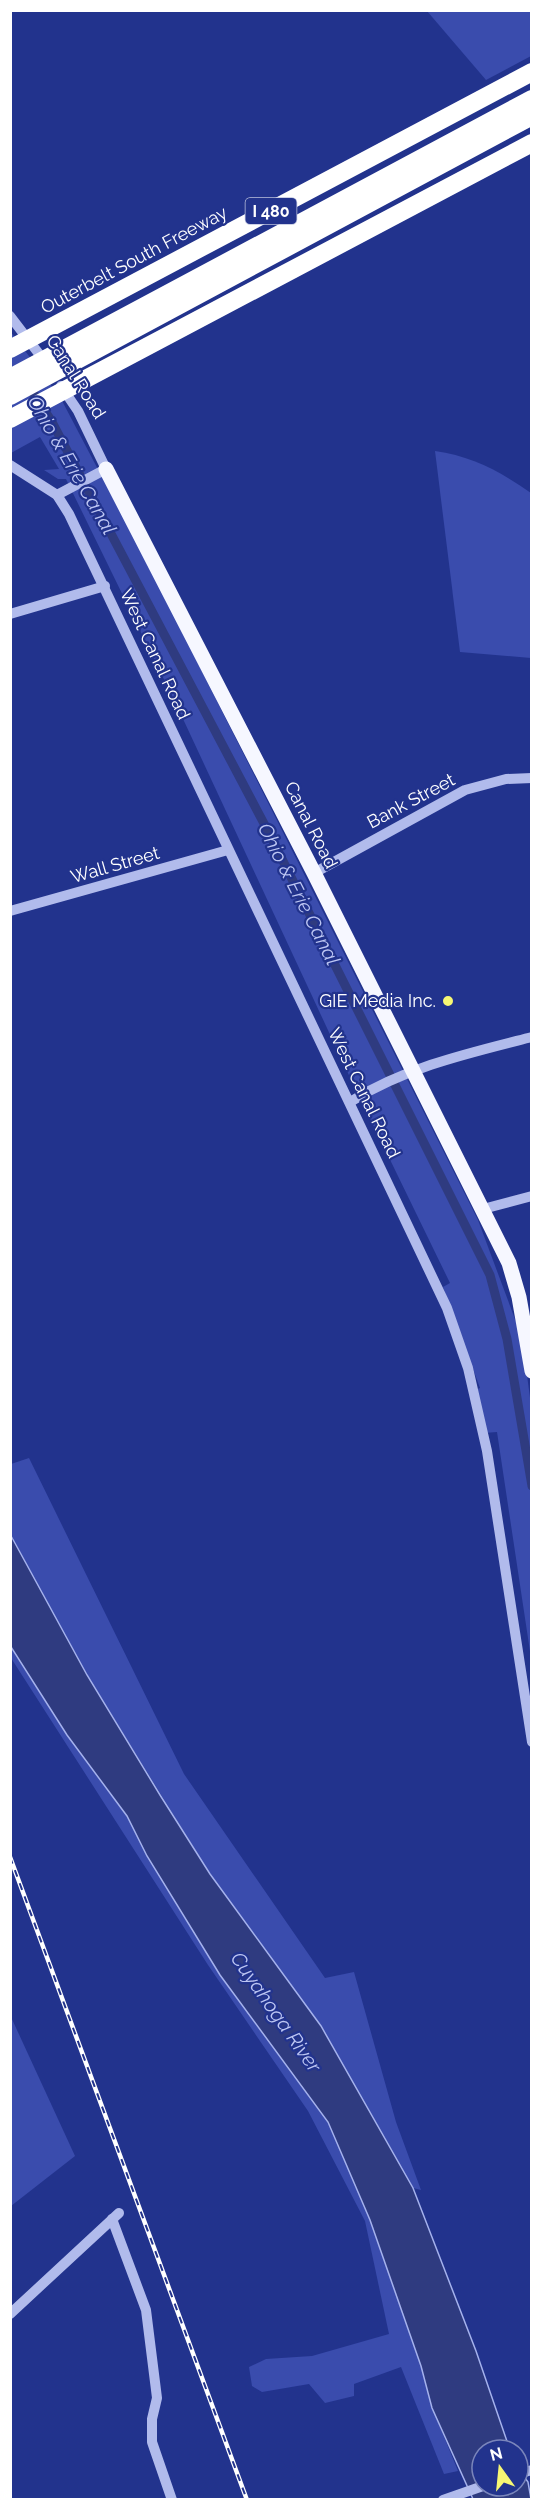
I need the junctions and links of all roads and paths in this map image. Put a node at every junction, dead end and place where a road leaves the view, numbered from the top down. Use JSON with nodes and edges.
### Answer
{"nodes":[{"id":1,"x":531,"y":72,"type":"edge"},
{"id":2,"x":531,"y":99,"type":"edge"},
{"id":3,"x":531,"y":116,"type":"edge"},
{"id":4,"x":531,"y":143,"type":"edge"},
{"id":5,"x":10,"y":316,"type":"edge"},
{"id":6,"x":10,"y":349,"type":"edge"},
{"id":7,"x":10,"y":378,"type":"edge"},
{"id":8,"x":10,"y":396,"type":"edge"},
{"id":9,"x":10,"y":419,"type":"edge"},
{"id":10,"x":10,"y":465,"type":"edge"},
{"id":11,"x":106,"y":470,"type":"junction"},
{"id":12,"x":57,"y":495,"type":"junction"},
{"id":13,"x":105,"y":586,"type":"junction"},
{"id":14,"x":10,"y":614,"type":"edge"},
{"id":15,"x":531,"y":778,"type":"edge"},
{"id":16,"x":228,"y":850,"type":"junction"},
{"id":17,"x":314,"y":873,"type":"junction"},
{"id":18,"x":10,"y":911,"type":"edge"},
{"id":19,"x":531,"y":1037,"type":"edge"},
{"id":20,"x":406,"y":1073,"type":"junction"},
{"id":21,"x":350,"y":1102,"type":"junction"},
{"id":22,"x":531,"y":1196,"type":"edge"},
{"id":23,"x":483,"y":1209,"type":"junction"},
{"id":24,"x":531,"y":1371,"type":"edge"},
{"id":25,"x":531,"y":1742,"type":"edge"},
{"id":26,"x":10,"y":2314,"type":"edge"},
{"id":27,"x":470,"y":2490,"type":"edge"},
{"id":28,"x":172,"y":2499,"type":"edge"},
{"id":29,"x":443,"y":2499,"type":"edge"}],
"edges":[{"from":1,"to":6,"type":"highway","name":"Outerbelt South Freeway","number":"I 480","bridge":true},
{"from":2,"to":7,"type":"highway","bridge":true},
{"from":3,"to":8,"type":"highway","bridge":true},
{"from":4,"to":9,"type":"highway","bridge":true},
{"from":5,"to":11,"type":"street","name":"Canal Road"},
{"from":10,"to":12,"type":"street","name":"West Canal Road"},
{"from":11,"to":12,"type":"street"},
{"from":11,"to":17,"type":"main road","name":"Canal Road"},
{"from":12,"to":13,"type":"street","name":"West Canal Road"},
{"from":13,"to":14,"type":"street"},
{"from":13,"to":16,"type":"street","name":"West Canal Road"},
{"from":15,"to":17,"type":"street","name":"Bank Street"},
{"from":16,"to":18,"type":"street","name":"Wall Street"},
{"from":16,"to":21,"type":"street","name":"West Canal Road"},
{"from":17,"to":20,"type":"main road","name":"Canal Road"},
{"from":19,"to":20,"type":"street"},
{"from":20,"to":21,"type":"street"},
{"from":20,"to":23,"type":"main road","name":"Canal Road"},
{"from":21,"to":25,"type":"street","name":"West Canal Road"},
{"from":22,"to":23,"type":"street"},
{"from":23,"to":24,"type":"main road","name":"Canal Road"},
{"from":26,"to":28,"type":"street"},
{"from":27,"to":29,"type":"street"}]}
